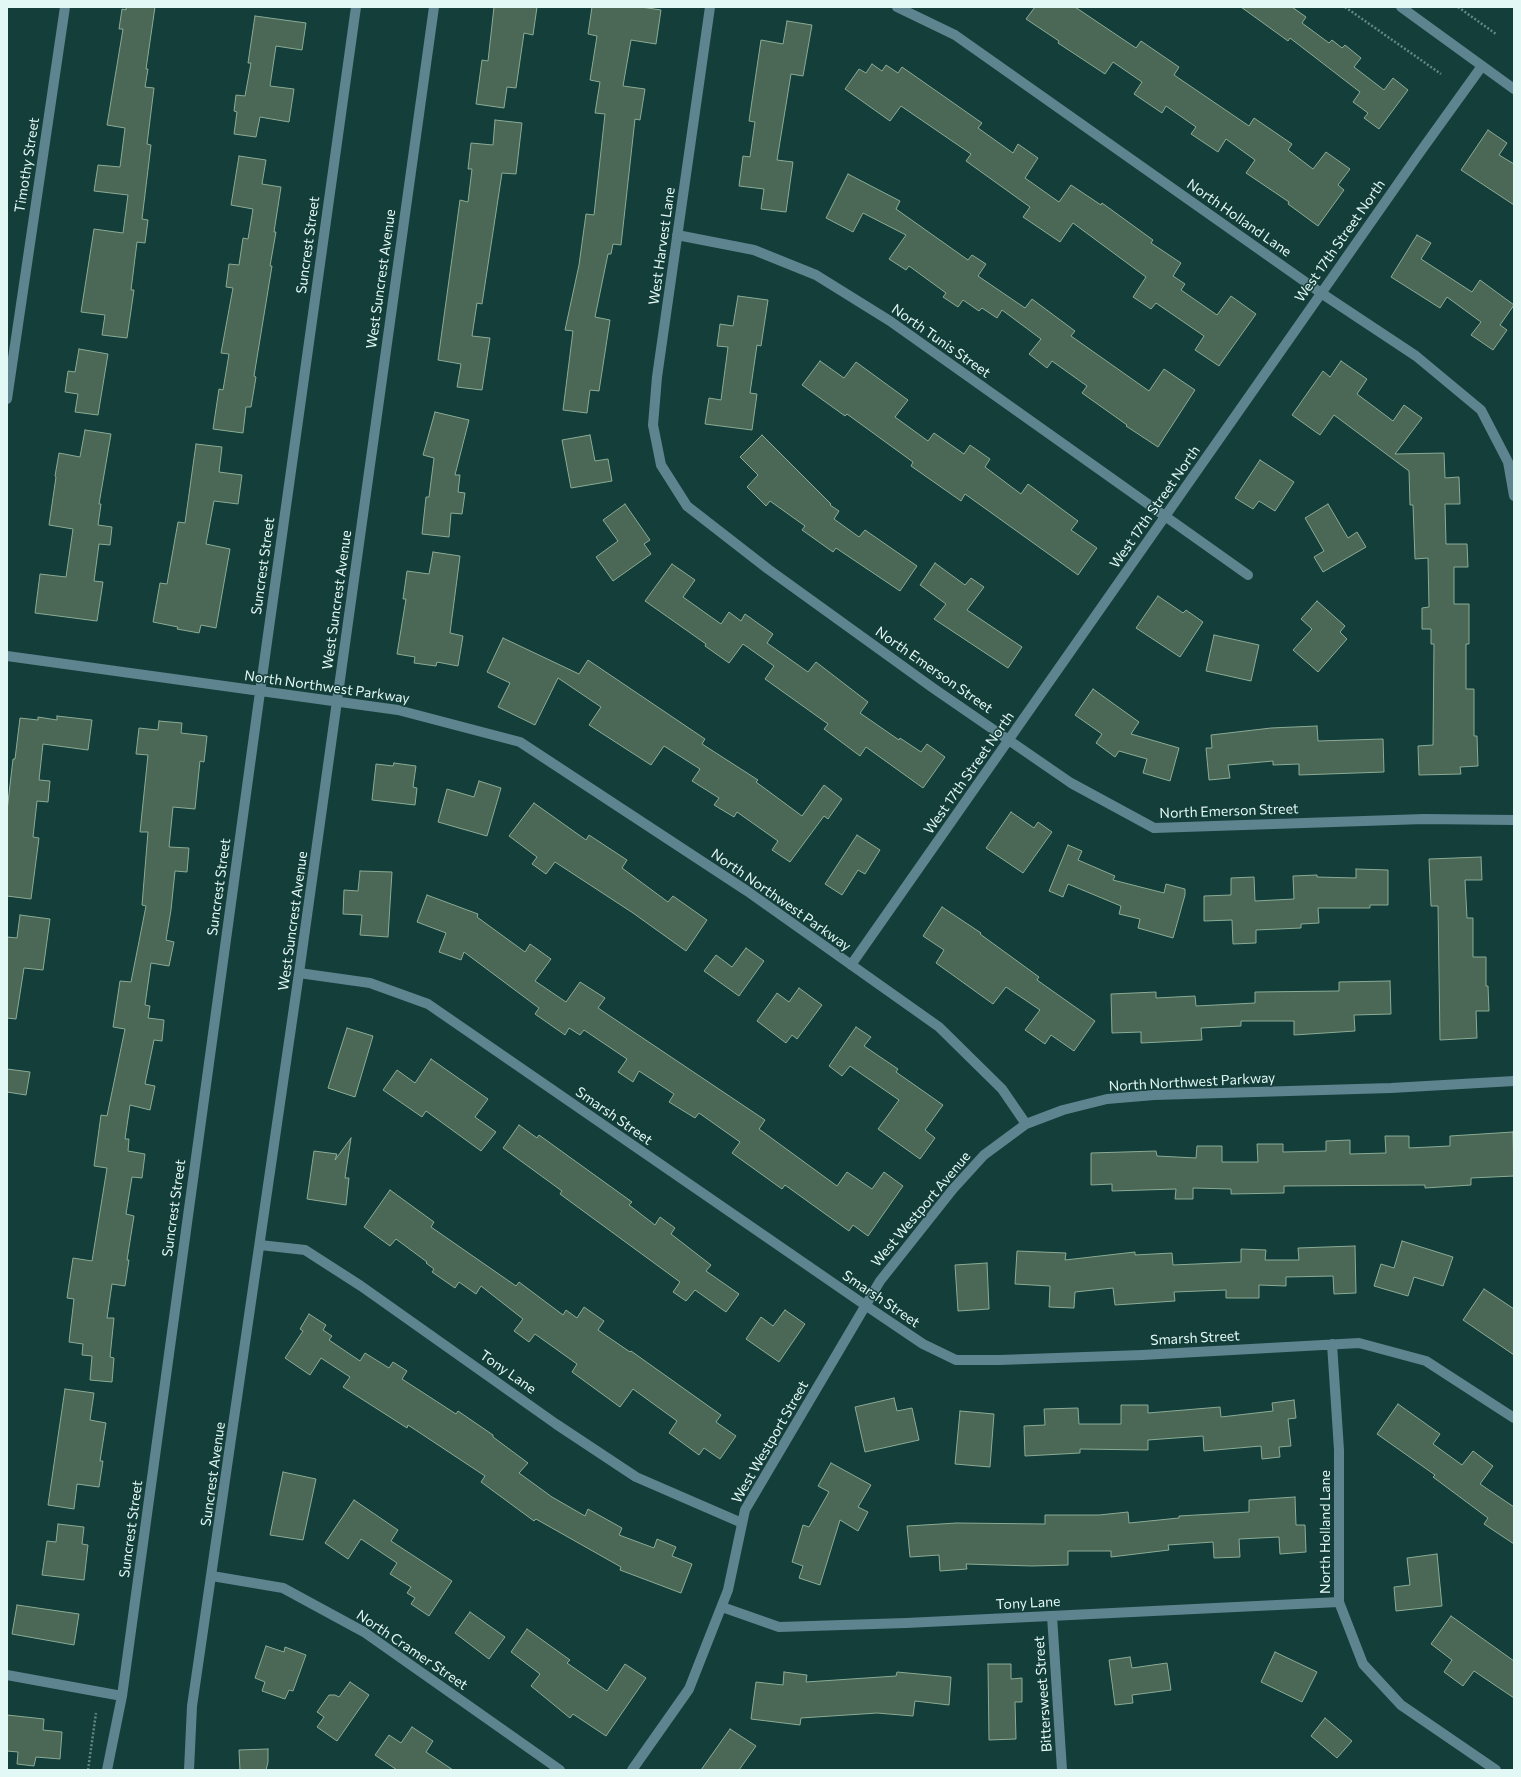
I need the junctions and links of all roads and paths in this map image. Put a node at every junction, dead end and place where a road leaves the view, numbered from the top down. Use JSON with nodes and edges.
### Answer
{"nodes":[{"id":1,"x":65,"y":7,"type":"edge"},
{"id":2,"x":356,"y":7,"type":"edge"},
{"id":3,"x":434,"y":7,"type":"edge"},
{"id":4,"x":710,"y":7,"type":"edge"},
{"id":5,"x":897,"y":7,"type":"edge"},
{"id":6,"x":1345,"y":7,"type":"edge"},
{"id":7,"x":1401,"y":7,"type":"edge"},
{"id":8,"x":1458,"y":7,"type":"edge"},
{"id":9,"x":1496,"y":34,"type":"dead end"},
{"id":10,"x":1482,"y":66,"type":"junction"},
{"id":11,"x":1440,"y":74,"type":"dead end"},
{"id":12,"x":1514,"y":88,"type":"edge"},
{"id":13,"x":677,"y":235,"type":"junction"},
{"id":14,"x":1321,"y":293,"type":"junction"},
{"id":15,"x":7,"y":399,"type":"edge"},
{"id":16,"x":674,"y":486,"type":"joint"},
{"id":17,"x":1514,"y":496,"type":"edge"},
{"id":18,"x":1165,"y":517,"type":"junction"},
{"id":19,"x":1248,"y":575,"type":"dead end"},
{"id":20,"x":7,"y":656,"type":"edge"},
{"id":21,"x":260,"y":692,"type":"junction"},
{"id":22,"x":338,"y":702,"type":"junction"},
{"id":23,"x":1009,"y":740,"type":"junction"},
{"id":24,"x":1514,"y":820,"type":"edge"},
{"id":25,"x":851,"y":965,"type":"junction"},
{"id":26,"x":299,"y":974,"type":"junction"},
{"id":27,"x":1514,"y":1081,"type":"edge"},
{"id":28,"x":1026,"y":1124,"type":"junction"},
{"id":29,"x":260,"y":1245,"type":"junction"},
{"id":30,"x":865,"y":1306,"type":"junction"},
{"id":31,"x":1332,"y":1344,"type":"junction"},
{"id":32,"x":1514,"y":1418,"type":"edge"},
{"id":33,"x":742,"y":1523,"type":"junction"},
{"id":34,"x":212,"y":1576,"type":"junction"},
{"id":35,"x":1339,"y":1602,"type":"junction"},
{"id":36,"x":722,"y":1607,"type":"junction"},
{"id":37,"x":1052,"y":1616,"type":"junction"},
{"id":38,"x":7,"y":1675,"type":"edge"},
{"id":39,"x":122,"y":1696,"type":"junction"},
{"id":40,"x":96,"y":1713,"type":"dead end"},
{"id":41,"x":88,"y":1770,"type":"edge"},
{"id":42,"x":107,"y":1770,"type":"edge"},
{"id":43,"x":189,"y":1770,"type":"edge"},
{"id":44,"x":560,"y":1770,"type":"edge"},
{"id":45,"x":632,"y":1770,"type":"edge"},
{"id":46,"x":1062,"y":1770,"type":"edge"},
{"id":47,"x":1496,"y":1770,"type":"edge"}],
"edges":[{"from":1,"to":15,"type":"street","name":"Timothy Street"},
{"from":2,"to":21,"type":"street","name":"Suncrest Street"},
{"from":3,"to":22,"type":"street","name":"West Suncrest Avenue"},
{"from":4,"to":13,"type":"street","name":"West Harvest Lane"},
{"from":5,"to":14,"type":"street","name":"North Holland Lane"},
{"from":6,"to":11,"type":"path"},
{"from":7,"to":10,"type":"street"},
{"from":8,"to":9,"type":"path"},
{"from":10,"to":12,"type":"street"},
{"from":10,"to":14,"type":"street","name":"West 17th Street North"},
{"from":13,"to":16,"type":"street","name":"West Harvest Lane"},
{"from":13,"to":18,"type":"street","name":"North Tunis Street"},
{"from":14,"to":17,"type":"street","name":"North Holland Lane"},
{"from":14,"to":18,"type":"street","name":"West 17th Street North"},
{"from":16,"to":23,"type":"street","name":"North Emerson Street"},
{"from":18,"to":19,"type":"street","name":"North Tunis Street"},
{"from":18,"to":23,"type":"street","name":"West 17th Street North"},
{"from":20,"to":21,"type":"street","name":"North Northwest Parkway"},
{"from":21,"to":22,"type":"street","name":"North Northwest Parkway"},
{"from":21,"to":39,"type":"street","name":"Suncrest Street"},
{"from":22,"to":25,"type":"street","name":"North Northwest Parkway"},
{"from":22,"to":26,"type":"street","name":"West Suncrest Avenue"},
{"from":23,"to":24,"type":"street","name":"North Emerson Street"},
{"from":23,"to":25,"type":"street","name":"West 17th Street North"},
{"from":25,"to":28,"type":"street","name":"North Northwest Parkway"},
{"from":26,"to":29,"type":"street","name":"West Suncrest Avenue"},
{"from":26,"to":30,"type":"street","name":"Smarsh Street"},
{"from":27,"to":28,"type":"street","name":"North Northwest Parkway"},
{"from":28,"to":30,"type":"street","name":"West Westport Avenue"},
{"from":29,"to":33,"type":"street","name":"Tony Lane"},
{"from":29,"to":34,"type":"street","name":"Suncrest Avenue"},
{"from":30,"to":31,"type":"street","name":"Smarsh Street"},
{"from":30,"to":33,"type":"street","name":"West Westport Street"},
{"from":31,"to":32,"type":"street","name":"Smarsh Street"},
{"from":31,"to":35,"type":"street","name":"North Holland Lane"},
{"from":33,"to":36,"type":"street","name":"West Westport Street"},
{"from":34,"to":43,"type":"street","name":"Suncrest Avenue"},
{"from":34,"to":44,"type":"street","name":"North Cramer Street"},
{"from":35,"to":37,"type":"street","name":"Tony Lane"},
{"from":35,"to":47,"type":"street","name":"North Holland Lane"},
{"from":36,"to":37,"type":"street","name":"Tony Lane"},
{"from":36,"to":45,"type":"street","name":"West Westport Street"},
{"from":37,"to":46,"type":"street","name":"Bittersweet Street"},
{"from":38,"to":39,"type":"street"},
{"from":39,"to":42,"type":"street","name":"Suncrest Street"},
{"from":40,"to":41,"type":"path"}]}
